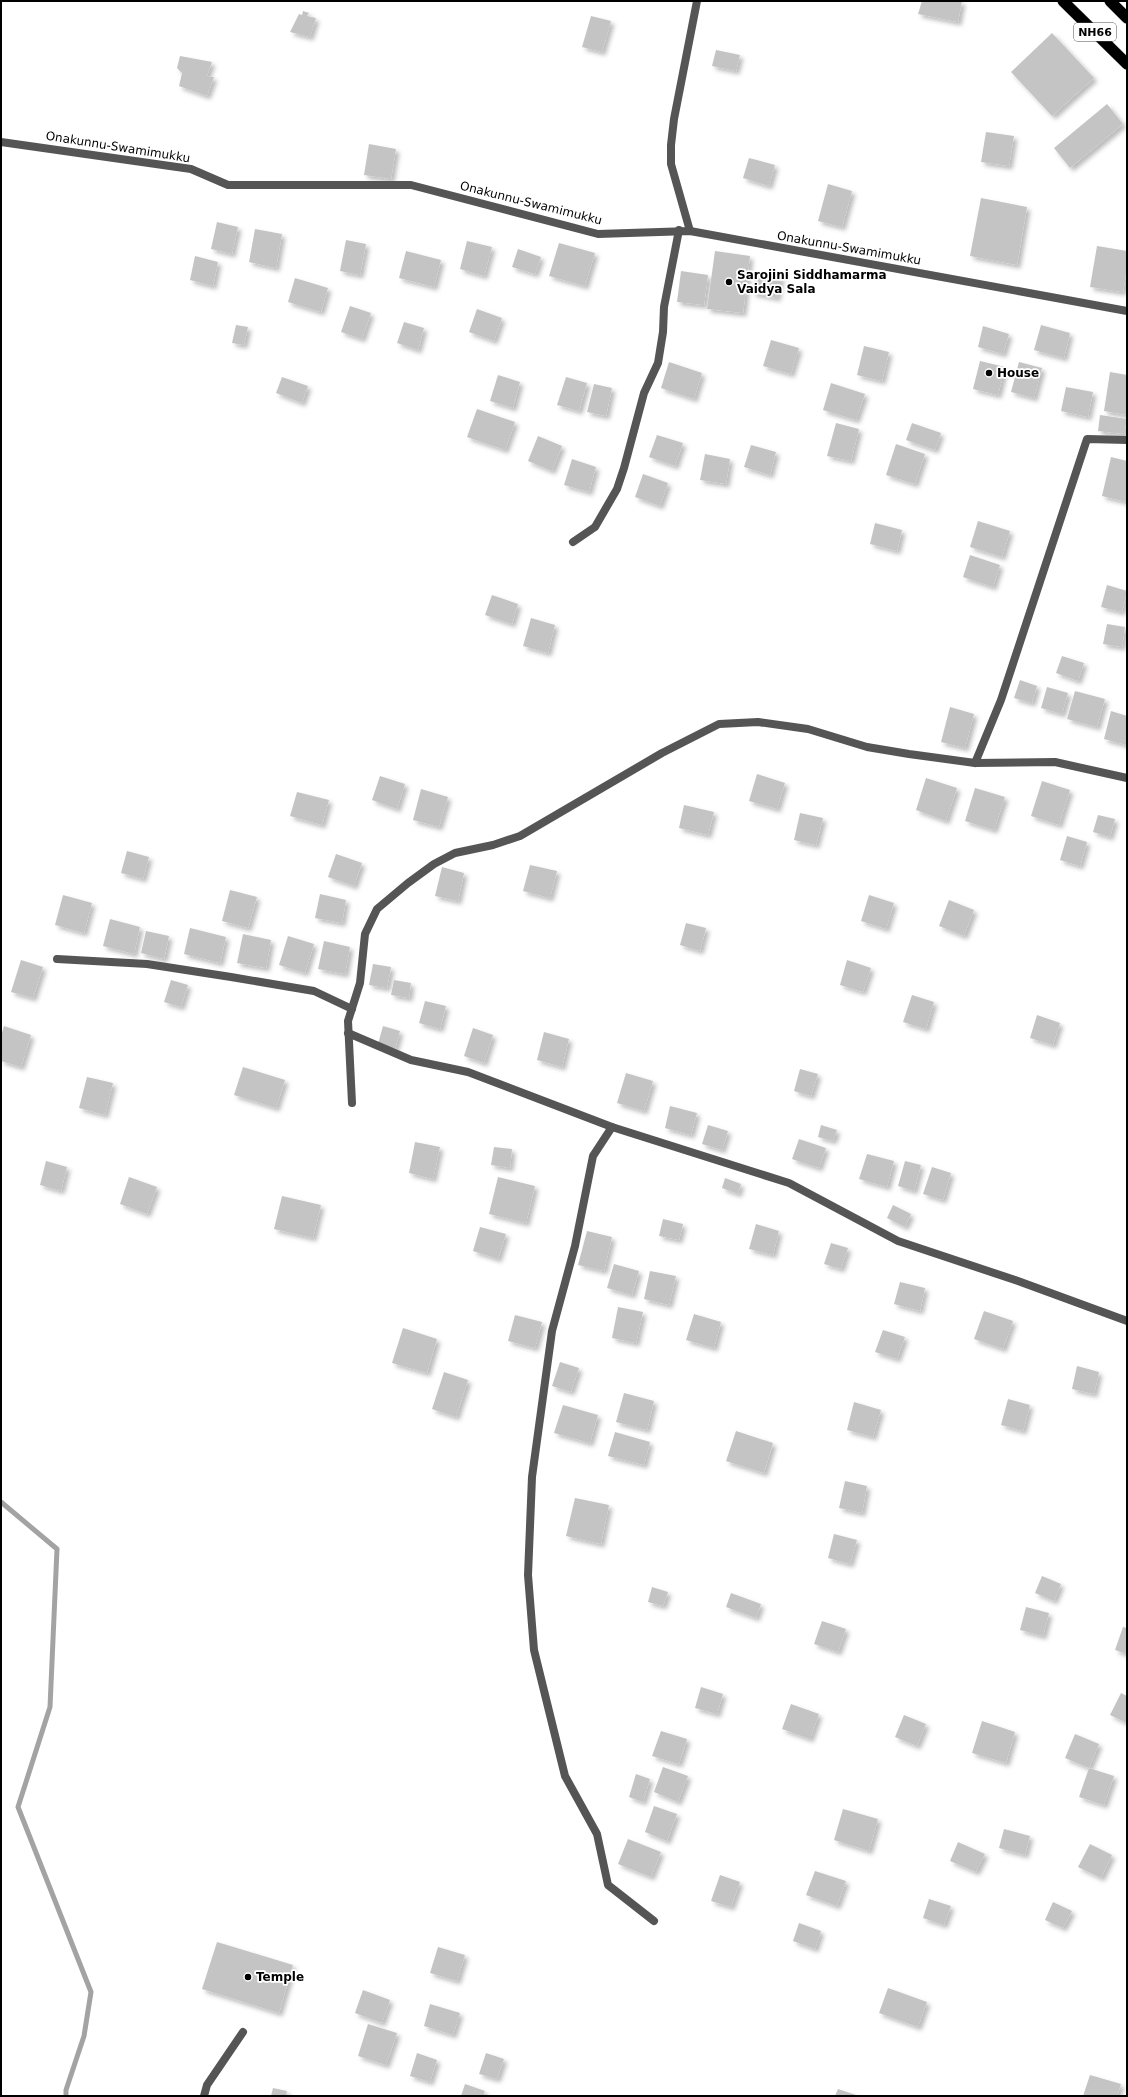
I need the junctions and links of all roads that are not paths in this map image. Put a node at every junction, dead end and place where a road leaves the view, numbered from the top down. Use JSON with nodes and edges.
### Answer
{"nodes":[{"id":1,"x":697,"y":1,"type":"edge"},
{"id":2,"x":1063,"y":1,"type":"edge"},
{"id":3,"x":1110,"y":1,"type":"edge"},
{"id":4,"x":1127,"y":18,"type":"edge"},
{"id":5,"x":1127,"y":64,"type":"edge"},
{"id":6,"x":1,"y":142,"type":"edge"},
{"id":7,"x":679,"y":230,"type":"junction"},
{"id":8,"x":690,"y":231,"type":"junction"},
{"id":9,"x":1127,"y":311,"type":"edge"},
{"id":10,"x":1127,"y":440,"type":"edge"},
{"id":11,"x":573,"y":542,"type":"dead end"},
{"id":12,"x":975,"y":763,"type":"junction"},
{"id":13,"x":1127,"y":778,"type":"edge"},
{"id":14,"x":57,"y":959,"type":"dead end"},
{"id":15,"x":352,"y":1009,"type":"junction"},
{"id":16,"x":348,"y":1033,"type":"junction"},
{"id":17,"x":352,"y":1103,"type":"dead end"},
{"id":18,"x":612,"y":1127,"type":"junction"},
{"id":19,"x":1127,"y":1321,"type":"edge"},
{"id":20,"x":654,"y":1921,"type":"dead end"},
{"id":21,"x":243,"y":2032,"type":"dead end"},
{"id":22,"x":204,"y":2096,"type":"edge"}],
"edges":[{"from":1,"to":8,"type":"street"},
{"from":2,"to":5,"type":"highway","number":"NH66"},
{"from":3,"to":4,"type":"highway","number":"NH66"},
{"from":6,"to":7,"type":"street","name":"Onakunnu-Swamimukku"},
{"from":7,"to":8,"type":"street","name":"Onakunnu-Swamimukku"},
{"from":7,"to":11,"type":"street"},
{"from":8,"to":9,"type":"street","name":"Onakunnu-Swamimukku"},
{"from":10,"to":12,"type":"street"},
{"from":12,"to":13,"type":"street"},
{"from":12,"to":15,"type":"street"},
{"from":14,"to":15,"type":"street"},
{"from":15,"to":16,"type":"street"},
{"from":16,"to":17,"type":"street"},
{"from":16,"to":18,"type":"street"},
{"from":18,"to":19,"type":"street"},
{"from":18,"to":20,"type":"street"},
{"from":21,"to":22,"type":"street"}]}
